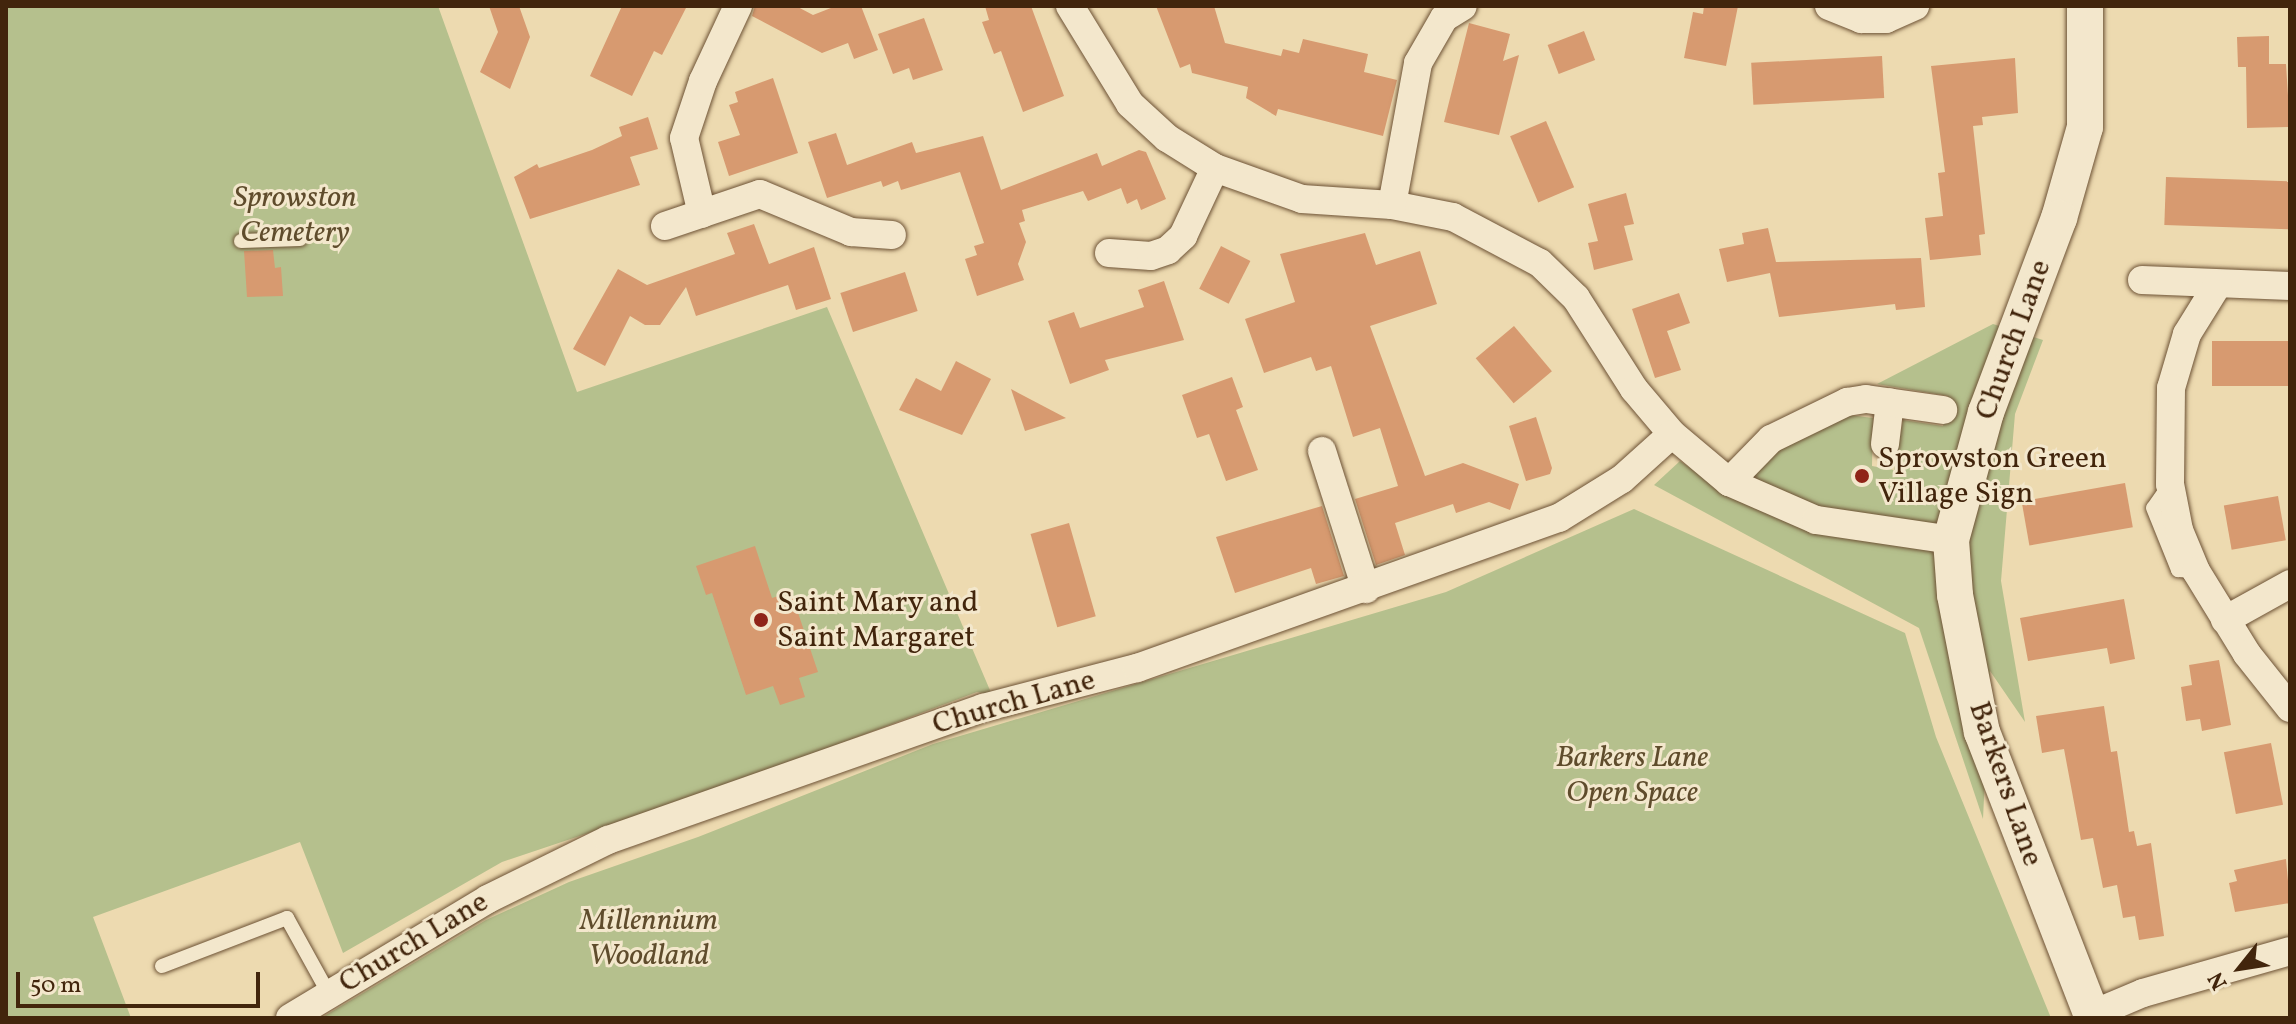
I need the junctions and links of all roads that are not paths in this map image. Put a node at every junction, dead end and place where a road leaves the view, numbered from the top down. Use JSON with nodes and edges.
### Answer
{"nodes":[{"id":1,"x":738,"y":6,"type":"edge"},
{"id":2,"x":1070,"y":6,"type":"edge"},
{"id":3,"x":1463,"y":6,"type":"edge"},
{"id":4,"x":1829,"y":6,"type":"edge"},
{"id":5,"x":1915,"y":6,"type":"edge"},
{"id":6,"x":2085,"y":6,"type":"edge"},
{"id":7,"x":1215,"y":168,"type":"junction"},
{"id":8,"x":1392,"y":205,"type":"junction"},
{"id":9,"x":702,"y":214,"type":"junction"},
{"id":10,"x":665,"y":226,"type":"dead end"},
{"id":11,"x":892,"y":235,"type":"dead end"},
{"id":12,"x":300,"y":239,"type":"dead end"},
{"id":13,"x":241,"y":241,"type":"dead end"},
{"id":14,"x":1109,"y":253,"type":"dead end"},
{"id":15,"x":2142,"y":280,"type":"dead end"},
{"id":16,"x":2218,"y":284,"type":"junction"},
{"id":17,"x":2290,"y":286,"type":"edge"},
{"id":18,"x":1890,"y":402,"type":"junction"},
{"id":19,"x":1943,"y":410,"type":"dead end"},
{"id":20,"x":1672,"y":434,"type":"junction"},
{"id":21,"x":1885,"y":444,"type":"dead end"},
{"id":22,"x":1322,"y":451,"type":"dead end"},
{"id":23,"x":1729,"y":482,"type":"junction"},
{"id":24,"x":1951,"y":540,"type":"junction"},
{"id":25,"x":2290,"y":584,"type":"edge"},
{"id":26,"x":1366,"y":589,"type":"junction"},
{"id":27,"x":2225,"y":620,"type":"junction"},
{"id":28,"x":2290,"y":708,"type":"edge"},
{"id":29,"x":2290,"y":951,"type":"edge"},
{"id":30,"x":162,"y":966,"type":"dead end"},
{"id":31,"x":329,"y":994,"type":"junction"},
{"id":32,"x":2092,"y":1016,"type":"edge"},
{"id":33,"x":290,"y":1018,"type":"edge"}],
"edges":[{"from":1,"to":9,"type":"street"},
{"from":2,"to":7,"type":"street"},
{"from":3,"to":8,"type":"street"},
{"from":4,"to":5,"type":"street"},
{"from":6,"to":24,"type":"street","name":"Church Lane"},
{"from":7,"to":8,"type":"street"},
{"from":7,"to":14,"type":"street"},
{"from":8,"to":20,"type":"street"},
{"from":9,"to":10,"type":"street"},
{"from":9,"to":11,"type":"street"},
{"from":12,"to":13,"type":"lane"},
{"from":15,"to":16,"type":"street"},
{"from":16,"to":17,"type":"street"},
{"from":16,"to":27,"type":"street"},
{"from":18,"to":19,"type":"street","name":"Church Lane"},
{"from":18,"to":21,"type":"street"},
{"from":18,"to":23,"type":"street","name":"Church Lane"},
{"from":20,"to":23,"type":"street"},
{"from":20,"to":26,"type":"street","name":"Church Lane"},
{"from":22,"to":26,"type":"street"},
{"from":23,"to":24,"type":"street"},
{"from":24,"to":32,"type":"street","name":"Barkers Lane"},
{"from":25,"to":27,"type":"street"},
{"from":26,"to":31,"type":"street","name":"Church Lane"},
{"from":27,"to":28,"type":"street"},
{"from":29,"to":32,"type":"street"},
{"from":30,"to":31,"type":"lane"},
{"from":31,"to":33,"type":"street","name":"Church Lane"}]}
